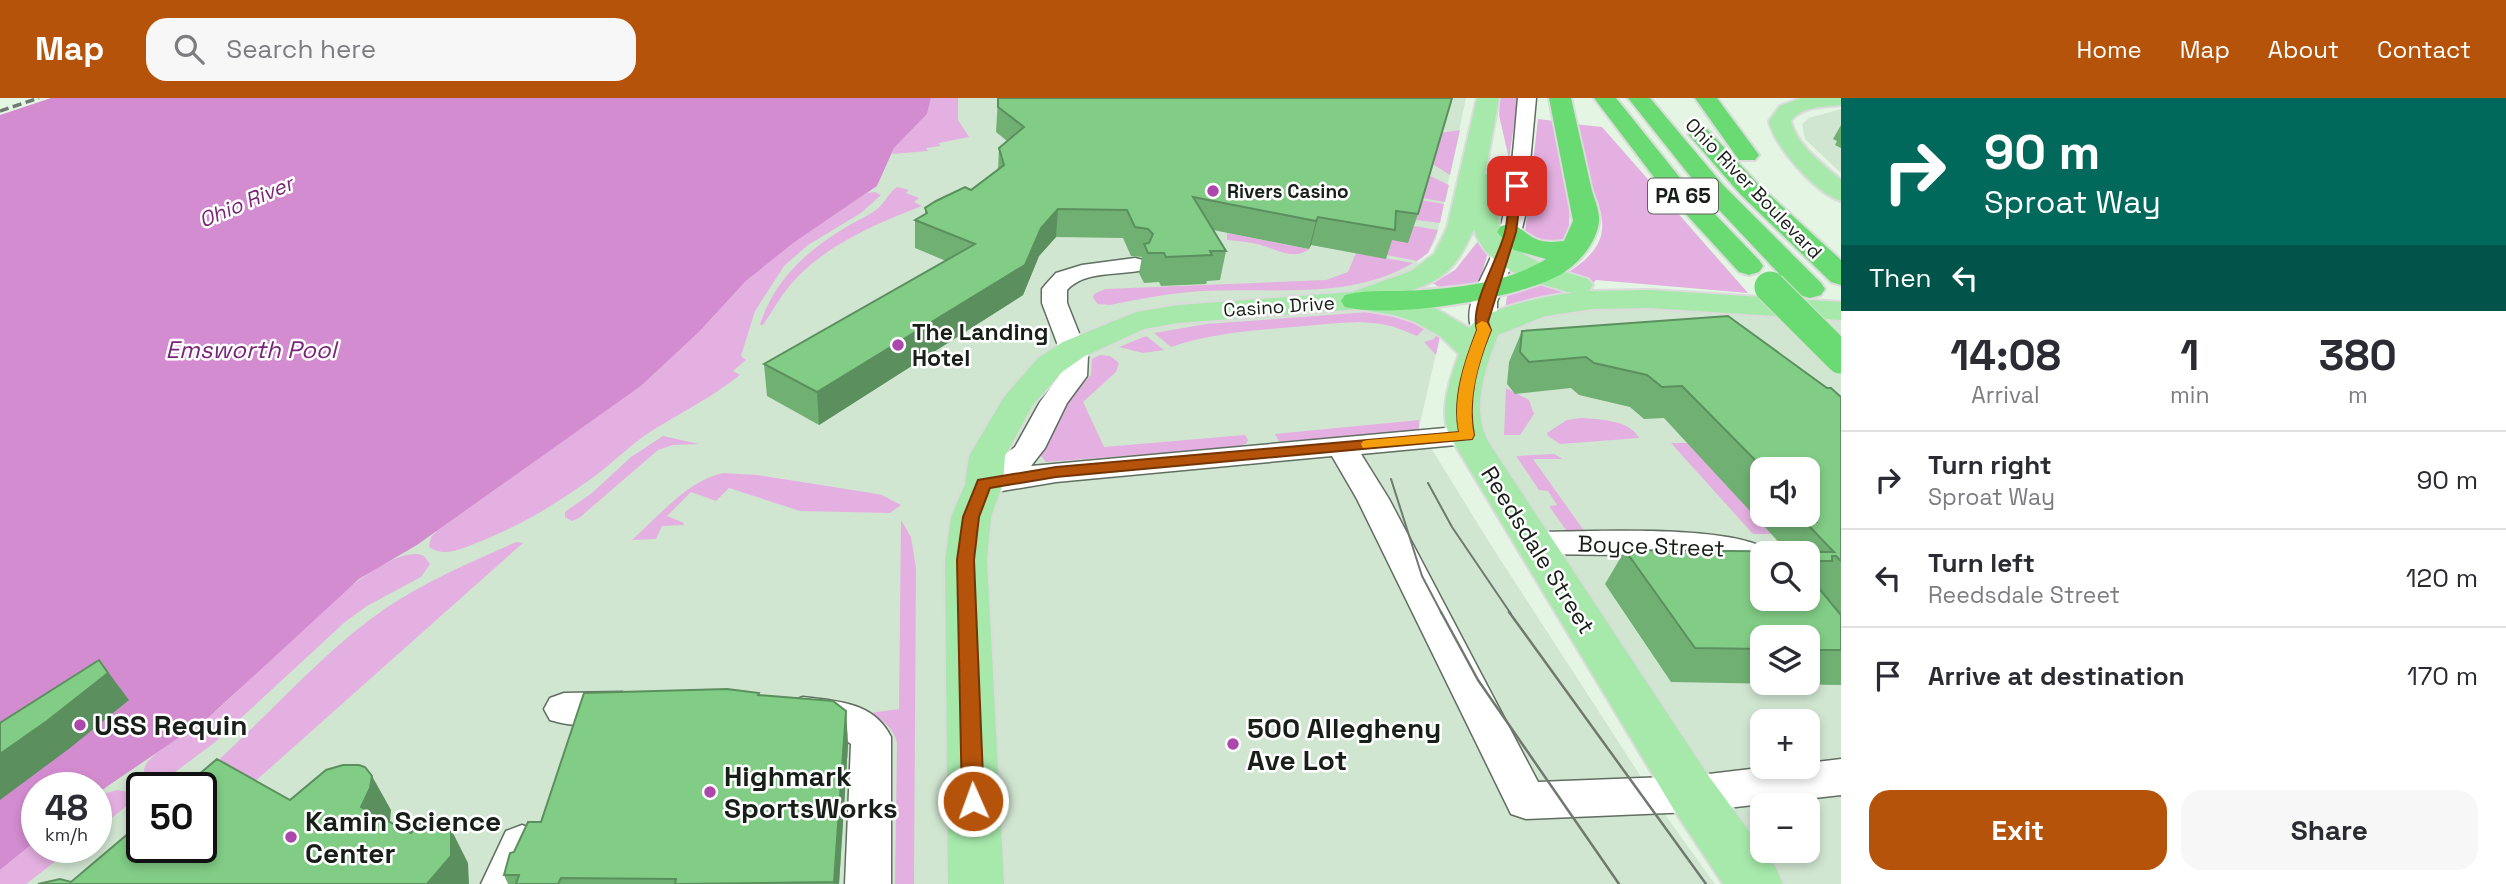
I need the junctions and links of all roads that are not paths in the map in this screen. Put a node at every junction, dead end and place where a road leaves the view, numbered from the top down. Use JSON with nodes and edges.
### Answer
{"nodes":[{"id":1,"x":1488,"y":98,"type":"edge"},
{"id":2,"x":1527,"y":98,"type":"edge"},
{"id":3,"x":1560,"y":98,"type":"edge"},
{"id":4,"x":1605,"y":98,"type":"edge"},
{"id":5,"x":1670,"y":98,"type":"edge"},
{"id":6,"x":1706,"y":98,"type":"edge"},
{"id":7,"x":1640,"y":99,"type":"edge"},
{"id":8,"x":1836,"y":99,"type":"edge"},
{"id":9,"x":1479,"y":141,"type":"junction"},
{"id":10,"x":1841,"y":193,"type":"edge"},
{"id":11,"x":1508,"y":242,"type":"junction"},
{"id":12,"x":1576,"y":247,"type":"junction"},
{"id":13,"x":1132,"y":257,"type":"dead end"},
{"id":14,"x":1841,"y":271,"type":"edge"},
{"id":15,"x":1541,"y":273,"type":"junction"},
{"id":16,"x":1841,"y":276,"type":"edge"},
{"id":17,"x":1490,"y":290,"type":"junction"},
{"id":18,"x":1637,"y":298,"type":"junction"},
{"id":19,"x":1356,"y":301,"type":"junction"},
{"id":20,"x":1841,"y":312,"type":"edge"},
{"id":21,"x":1841,"y":320,"type":"edge"},
{"id":22,"x":1480,"y":341,"type":"junction"},
{"id":23,"x":1062,"y":357,"type":"junction"},
{"id":24,"x":1841,"y":358,"type":"edge"},
{"id":25,"x":1467,"y":435,"type":"junction"},
{"id":26,"x":1342,"y":447,"type":"junction"},
{"id":27,"x":984,"y":484,"type":"junction"},
{"id":28,"x":1534,"y":543,"type":"junction"},
{"id":29,"x":1750,"y":554,"type":"edge"},
{"id":30,"x":659,"y":707,"type":"edge"},
{"id":31,"x":564,"y":709,"type":"dead end"},
{"id":32,"x":768,"y":710,"type":"edge"},
{"id":33,"x":1841,"y":777,"type":"edge"},
{"id":34,"x":1692,"y":794,"type":"junction"},
{"id":35,"x":868,"y":884,"type":"edge"},
{"id":36,"x":976,"y":884,"type":"edge"},
{"id":37,"x":1755,"y":884,"type":"edge"}],
"edges":[{"from":1,"to":9,"type":"main road"},
{"from":2,"to":11,"type":"street","name":"Reedsdale Street"},
{"from":3,"to":12,"type":"highway"},
{"from":4,"to":24,"type":"highway","number":"PA 65","bridge":true},
{"from":5,"to":16,"type":"highway","name":"Ohio River Boulevard","number":"PA 65"},
{"from":6,"to":14,"type":"highway"},
{"from":7,"to":21,"type":"highway"},
{"from":8,"to":10,"type":"main road"},
{"from":9,"to":11,"type":"main road"},
{"from":9,"to":19,"type":"main road","name":"Casino Drive"},
{"from":11,"to":12,"type":"highway"},
{"from":11,"to":15,"type":"main road"},
{"from":11,"to":17,"type":"street","name":"Reedsdale Street"},
{"from":12,"to":15,"type":"highway"},
{"from":13,"to":23,"type":"street"},
{"from":15,"to":17,"type":"highway"},
{"from":15,"to":18,"type":"main road"},
{"from":17,"to":19,"type":"highway"},
{"from":17,"to":22,"type":"street","name":"Reedsdale Street"},
{"from":18,"to":20,"type":"main road"},
{"from":18,"to":22,"type":"main road"},
{"from":19,"to":22,"type":"main road"},
{"from":19,"to":23,"type":"main road","name":"Casino Drive"},
{"from":22,"to":25,"type":"main road","name":"Reedsdale Street"},
{"from":23,"to":27,"type":"main road","name":"Casino Drive"},
{"from":25,"to":26,"type":"street"},
{"from":25,"to":28,"type":"main road","name":"Reedsdale Street"},
{"from":26,"to":27,"type":"street"},
{"from":26,"to":34,"type":"street"},
{"from":27,"to":36,"type":"main road","name":"Casino Drive"},
{"from":28,"to":29,"type":"street","name":"Boyce Street"},
{"from":28,"to":34,"type":"main road","name":"Reedsdale Street"},
{"from":30,"to":31,"type":"street"},
{"from":32,"to":35,"type":"street"},
{"from":33,"to":34,"type":"street"},
{"from":34,"to":37,"type":"main road","name":"Reedsdale Street"}]}
